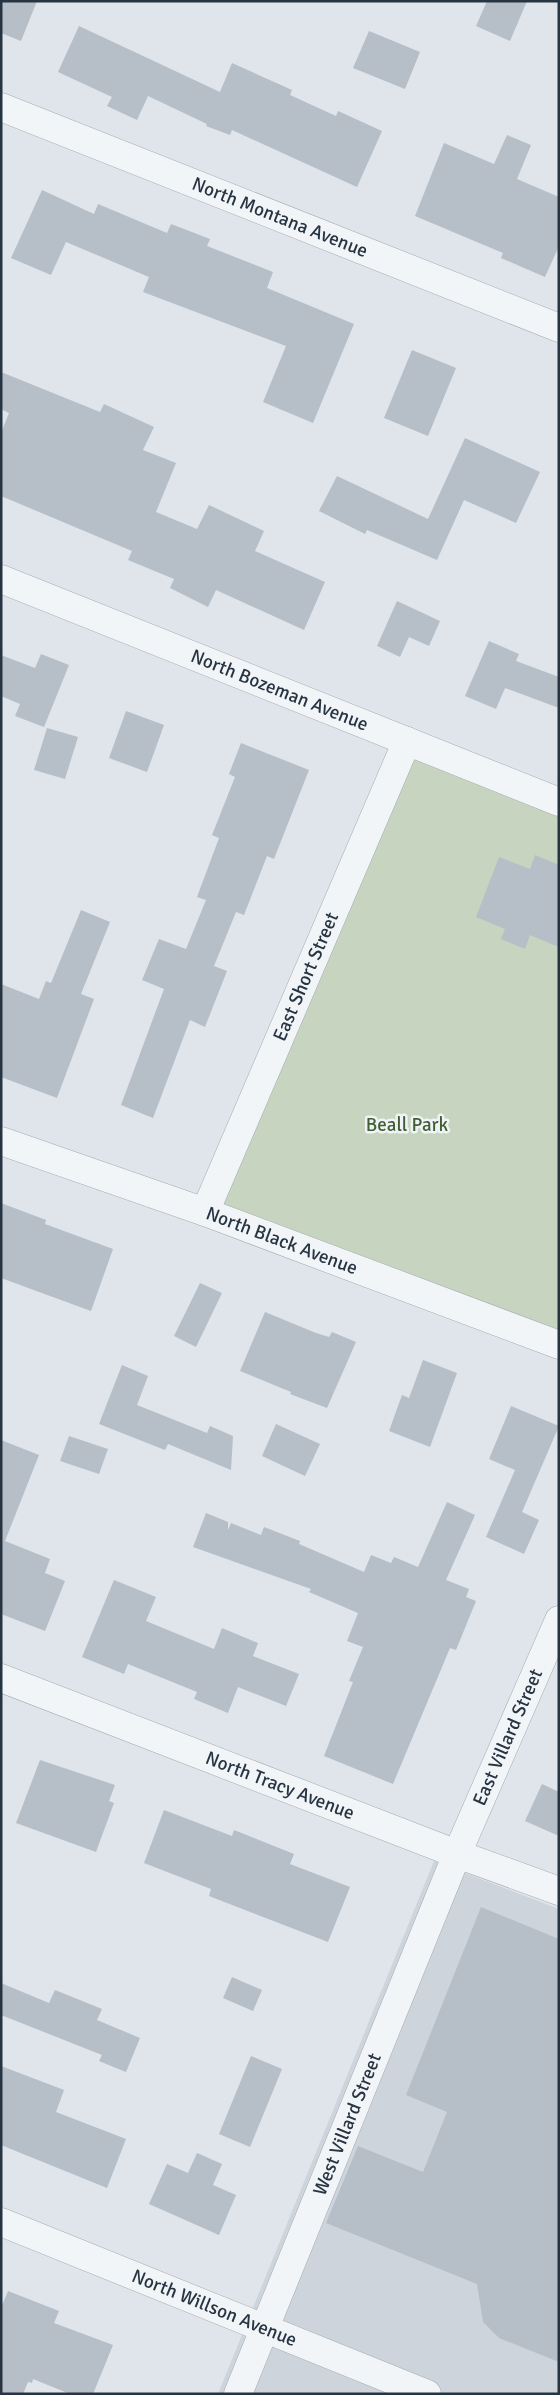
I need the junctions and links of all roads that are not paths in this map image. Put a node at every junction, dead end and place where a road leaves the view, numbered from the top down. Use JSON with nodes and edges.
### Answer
{"nodes":[{"id":1,"x":1,"y":107,"type":"edge"},
{"id":2,"x":559,"y":328,"type":"edge"},
{"id":3,"x":1,"y":579,"type":"edge"},
{"id":4,"x":407,"y":740,"type":"junction"},
{"id":5,"x":559,"y":802,"type":"edge"},
{"id":6,"x":1,"y":1141,"type":"edge"},
{"id":7,"x":205,"y":1212,"type":"junction"},
{"id":8,"x":559,"y":1345,"type":"edge"},
{"id":9,"x":559,"y":1620,"type":"edge"},
{"id":10,"x":1,"y":1678,"type":"edge"},
{"id":11,"x":457,"y":1854,"type":"junction"},
{"id":12,"x":559,"y":1891,"type":"edge"},
{"id":13,"x":1,"y":2222,"type":"edge"},
{"id":14,"x":264,"y":2328,"type":"junction"},
{"id":15,"x":238,"y":2394,"type":"edge"},
{"id":16,"x":427,"y":2394,"type":"edge"}],
"edges":[{"from":1,"to":2,"type":"street","name":"North Montana Avenue"},
{"from":3,"to":4,"type":"street","name":"North Bozeman Avenue"},
{"from":4,"to":5,"type":"street","name":"North Bozeman Avenue"},
{"from":4,"to":7,"type":"street","name":"East Short Street"},
{"from":6,"to":7,"type":"street","name":"North Black Avenue"},
{"from":7,"to":8,"type":"street","name":"North Black Avenue"},
{"from":9,"to":11,"type":"street","name":"East Villard Street"},
{"from":10,"to":11,"type":"street","name":"North Tracy Avenue"},
{"from":11,"to":12,"type":"street","name":"North Tracy Avenue"},
{"from":11,"to":14,"type":"street","name":"West Villard Street"},
{"from":13,"to":14,"type":"street","name":"North Willson Avenue"},
{"from":14,"to":15,"type":"street","name":"West Villard Street"},
{"from":14,"to":16,"type":"street","name":"North Willson Avenue"}]}
